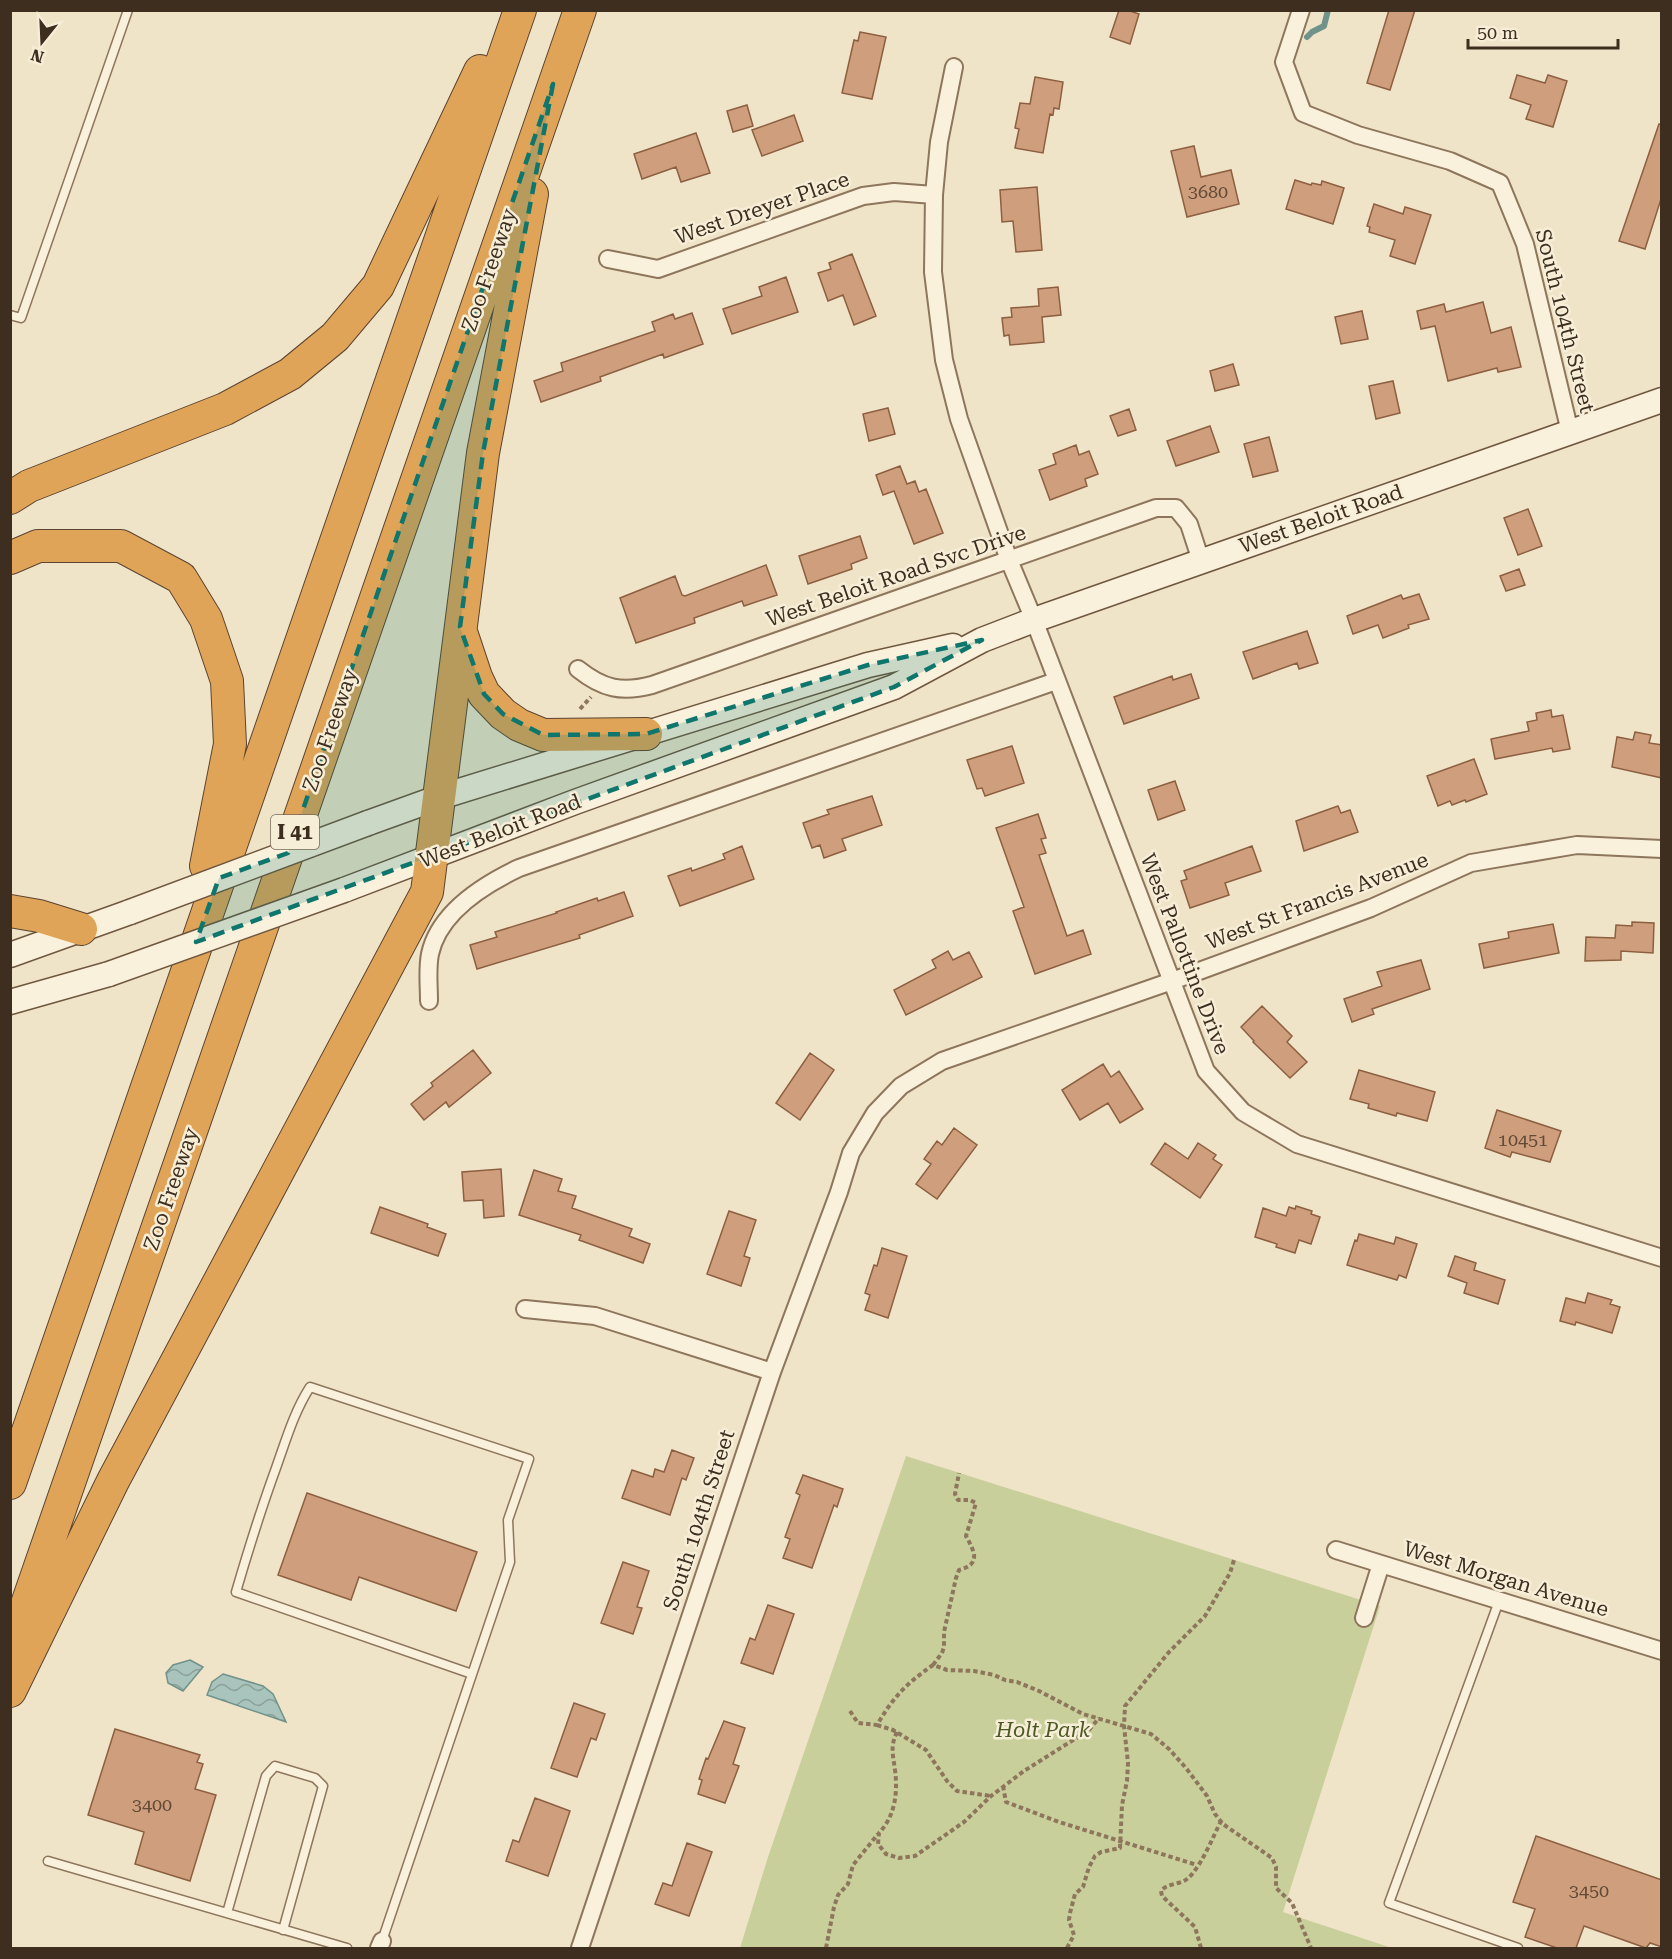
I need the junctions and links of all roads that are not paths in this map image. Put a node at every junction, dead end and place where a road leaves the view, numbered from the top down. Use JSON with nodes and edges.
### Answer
{"nodes":[{"id":1,"x":128,"y":10,"type":"edge"},
{"id":2,"x":509,"y":10,"type":"edge"},
{"id":3,"x":519,"y":10,"type":"edge"},
{"id":4,"x":580,"y":10,"type":"edge"},
{"id":5,"x":1301,"y":10,"type":"edge"},
{"id":6,"x":954,"y":67,"type":"dead end"},
{"id":7,"x":554,"y":84,"type":"junction"},
{"id":8,"x":934,"y":195,"type":"junction"},
{"id":9,"x":608,"y":258,"type":"dead end"},
{"id":10,"x":10,"y":315,"type":"edge"},
{"id":11,"x":1662,"y":400,"type":"edge"},
{"id":12,"x":1570,"y":432,"type":"junction"},
{"id":13,"x":10,"y":498,"type":"edge"},
{"id":14,"x":10,"y":558,"type":"edge"},
{"id":15,"x":1009,"y":560,"type":"junction"},
{"id":16,"x":1201,"y":561,"type":"junction"},
{"id":17,"x":1034,"y":620,"type":"junction"},
{"id":18,"x":460,"y":627,"type":"junction"},
{"id":19,"x":982,"y":640,"type":"junction"},
{"id":20,"x":578,"y":669,"type":"dead end"},
{"id":21,"x":1056,"y":681,"type":"junction"},
{"id":22,"x":646,"y":734,"type":"junction"},
{"id":23,"x":440,"y":797,"type":"junction"},
{"id":24,"x":1662,"y":849,"type":"edge"},
{"id":25,"x":433,"y":856,"type":"junction"},
{"id":26,"x":10,"y":911,"type":"edge"},
{"id":27,"x":81,"y":930,"type":"junction"},
{"id":28,"x":10,"y":955,"type":"edge"},
{"id":29,"x":1172,"y":981,"type":"junction"},
{"id":30,"x":182,"y":985,"type":"junction"},
{"id":31,"x":429,"y":1001,"type":"dead end"},
{"id":32,"x":10,"y":1002,"type":"edge"},
{"id":33,"x":875,"y":1113,"type":"joint"},
{"id":34,"x":1662,"y":1258,"type":"edge"},
{"id":35,"x":525,"y":1309,"type":"dead end"},
{"id":36,"x":772,"y":1372,"type":"junction"},
{"id":37,"x":10,"y":1483,"type":"edge"},
{"id":38,"x":1336,"y":1550,"type":"dead end"},
{"id":39,"x":1382,"y":1564,"type":"junction"},
{"id":40,"x":1499,"y":1601,"type":"junction"},
{"id":41,"x":1364,"y":1618,"type":"dead end"},
{"id":42,"x":1662,"y":1651,"type":"edge"},
{"id":43,"x":10,"y":1653,"type":"edge"},
{"id":44,"x":472,"y":1674,"type":"junction"},
{"id":45,"x":10,"y":1691,"type":"edge"},
{"id":46,"x":48,"y":1861,"type":"dead end"},
{"id":47,"x":227,"y":1913,"type":"junction"},
{"id":48,"x":283,"y":1930,"type":"junction"},
{"id":49,"x":381,"y":1945,"type":"edge"},
{"id":50,"x":347,"y":1948,"type":"edge"},
{"id":51,"x":580,"y":1948,"type":"edge"},
{"id":52,"x":1518,"y":1948,"type":"edge"}],
"edges":[{"from":1,"to":10,"type":"lane"},
{"from":2,"to":13,"type":"highway"},
{"from":3,"to":30,"type":"highway","number":"I 41"},
{"from":4,"to":7,"type":"highway","name":"Zoo Freeway","number":"I 41"},
{"from":5,"to":12,"type":"street","name":"South 104th Street"},
{"from":6,"to":8,"type":"street","name":"West Pallottine Drive"},
{"from":7,"to":18,"type":"highway"},
{"from":7,"to":43,"type":"highway","name":"Zoo Freeway","number":"I 41"},
{"from":8,"to":9,"type":"street","name":"West Dreyer Place"},
{"from":8,"to":15,"type":"street","name":"West Pallottine Drive"},
{"from":11,"to":12,"type":"main road","name":"West Beloit Road"},
{"from":12,"to":16,"type":"main road","name":"West Beloit Road"},
{"from":14,"to":30,"type":"highway"},
{"from":15,"to":16,"type":"street","name":"West Beloit Road Svc Drive"},
{"from":15,"to":17,"type":"street","name":"West Pallottine Drive"},
{"from":15,"to":20,"type":"street","name":"West Beloit Road Svc Drive"},
{"from":16,"to":17,"type":"main road","name":"West Beloit Road"},
{"from":17,"to":19,"type":"main road","name":"West Beloit Road"},
{"from":17,"to":21,"type":"street","name":"West Pallottine Drive"},
{"from":18,"to":22,"type":"highway"},
{"from":18,"to":23,"type":"highway"},
{"from":19,"to":22,"type":"main road","name":"West Beloit Road"},
{"from":19,"to":25,"type":"main road","name":"West Beloit Road"},
{"from":21,"to":29,"type":"street","name":"West Pallottine Drive"},
{"from":21,"to":31,"type":"street"},
{"from":22,"to":23,"type":"main road","name":"West Beloit Road"},
{"from":23,"to":25,"type":"highway"},
{"from":23,"to":27,"type":"main road","name":"West Beloit Road","bridge":true},
{"from":24,"to":29,"type":"street","name":"West St Francis Avenue"},
{"from":25,"to":32,"type":"main road","name":"West Beloit Road","bridge":true},
{"from":25,"to":45,"type":"highway"},
{"from":26,"to":27,"type":"highway"},
{"from":27,"to":28,"type":"main road","name":"West Beloit Road"},
{"from":29,"to":33,"type":"street","name":"West St Francis Avenue"},
{"from":29,"to":34,"type":"street","name":"West Pallottine Drive"},
{"from":30,"to":37,"type":"highway","number":"I 41"},
{"from":33,"to":36,"type":"street","name":"South 104th Street"},
{"from":35,"to":36,"type":"street"},
{"from":36,"to":51,"type":"street","name":"South 104th Street"},
{"from":38,"to":39,"type":"street","name":"West Morgan Avenue"},
{"from":39,"to":40,"type":"street","name":"West Morgan Avenue"},
{"from":39,"to":41,"type":"street"},
{"from":40,"to":42,"type":"street","name":"West Morgan Avenue"},
{"from":40,"to":52,"type":"lane"},
{"from":44,"to":44,"type":"lane"},
{"from":44,"to":49,"type":"lane"},
{"from":46,"to":47,"type":"lane"},
{"from":47,"to":48,"type":"lane"},
{"from":47,"to":48,"type":"lane"},
{"from":48,"to":50,"type":"lane"}]}
